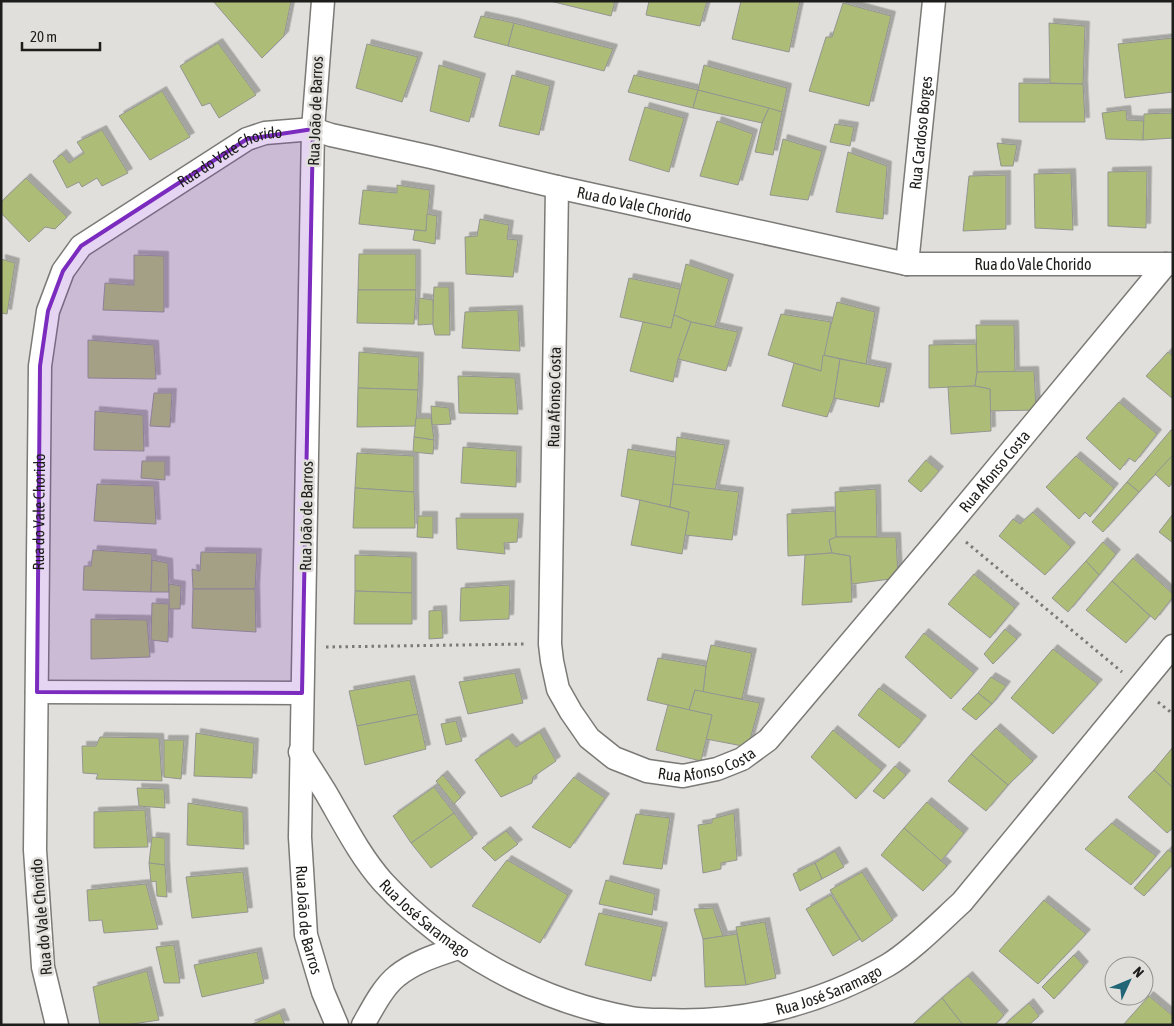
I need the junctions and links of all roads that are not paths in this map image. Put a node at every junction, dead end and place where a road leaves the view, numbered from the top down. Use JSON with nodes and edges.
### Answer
{"nodes":[{"id":1,"x":322,"y":1,"type":"edge"},
{"id":2,"x":934,"y":1,"type":"edge"},
{"id":3,"x":313,"y":129,"type":"junction"},
{"id":4,"x":556,"y":187,"type":"junction"},
{"id":5,"x":907,"y":264,"type":"junction"},
{"id":6,"x":1170,"y":264,"type":"edge"},
{"id":7,"x":1173,"y":646,"type":"edge"},
{"id":8,"x":37,"y":692,"type":"junction"},
{"id":9,"x":302,"y":693,"type":"junction"},
{"id":10,"x":300,"y":752,"type":"junction"},
{"id":11,"x":458,"y":948,"type":"junction"},
{"id":12,"x":56,"y":1025,"type":"edge"},
{"id":13,"x":337,"y":1025,"type":"edge"},
{"id":14,"x":363,"y":1025,"type":"edge"}],
"edges":[{"from":1,"to":3,"type":"street","name":"Rua João de Barros"},
{"from":2,"to":5,"type":"street","name":"Rua Cardoso Borges"},
{"from":3,"to":4,"type":"street","name":"Rua do Vale Chorido"},
{"from":3,"to":8,"type":"street","name":"Rua do Vale Chorido"},
{"from":3,"to":9,"type":"street","name":"Rua João de Barros"},
{"from":4,"to":5,"type":"street","name":"Rua do Vale Chorido"},
{"from":4,"to":6,"type":"street","name":"Rua Afonso Costa"},
{"from":5,"to":6,"type":"street","name":"Rua do Vale Chorido"},
{"from":7,"to":11,"type":"street","name":"Rua José Saramago"},
{"from":8,"to":9,"type":"street"},
{"from":8,"to":12,"type":"street","name":"Rua do Vale Chorido"},
{"from":9,"to":10,"type":"street","name":"Rua João de Barros"},
{"from":10,"to":11,"type":"street","name":"Rua José Saramago"},
{"from":10,"to":13,"type":"street","name":"Rua João de Barros"},
{"from":11,"to":14,"type":"street"}]}
